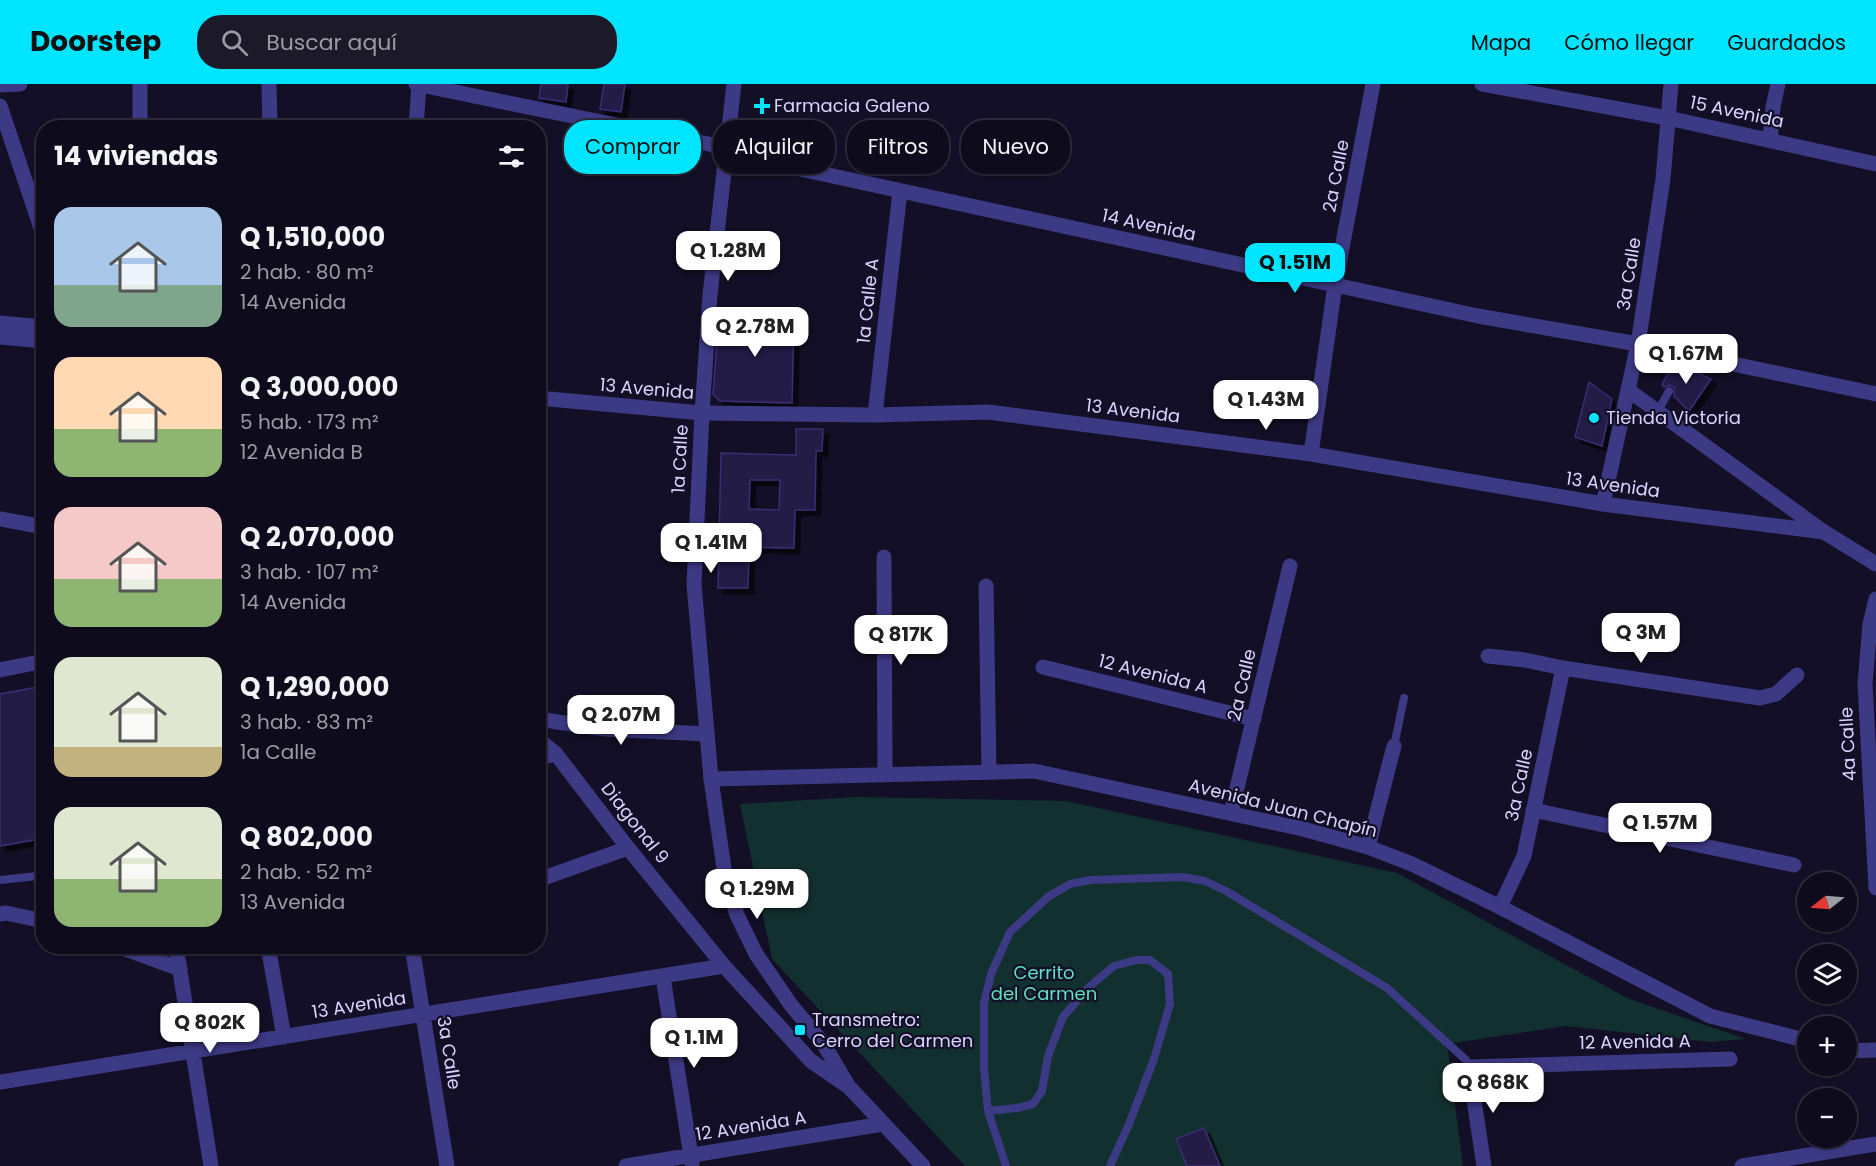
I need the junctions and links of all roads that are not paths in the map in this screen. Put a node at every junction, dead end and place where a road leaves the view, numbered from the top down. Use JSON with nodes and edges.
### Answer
{"nodes":[{"id":1,"x":20,"y":84,"type":"edge"},
{"id":2,"x":140,"y":84,"type":"edge"},
{"id":3,"x":269,"y":84,"type":"edge"},
{"id":4,"x":418,"y":84,"type":"edge"},
{"id":5,"x":734,"y":84,"type":"edge"},
{"id":6,"x":1372,"y":84,"type":"edge"},
{"id":7,"x":1482,"y":84,"type":"edge"},
{"id":8,"x":1671,"y":84,"type":"edge"},
{"id":9,"x":1778,"y":84,"type":"edge"},
{"id":10,"x":0,"y":85,"type":"edge"},
{"id":11,"x":0,"y":106,"type":"edge"},
{"id":12,"x":1668,"y":118,"type":"junction"},
{"id":13,"x":140,"y":120,"type":"edge"},
{"id":14,"x":270,"y":120,"type":"edge"},
{"id":15,"x":416,"y":120,"type":"edge"},
{"id":16,"x":731,"y":120,"type":"edge"},
{"id":17,"x":1770,"y":139,"type":"junction"},
{"id":18,"x":713,"y":145,"type":"edge"},
{"id":19,"x":1876,"y":164,"type":"edge"},
{"id":20,"x":725,"y":174,"type":"edge"},
{"id":21,"x":822,"y":174,"type":"edge"},
{"id":22,"x":900,"y":191,"type":"junction"},
{"id":23,"x":36,"y":213,"type":"edge"},
{"id":24,"x":1335,"y":285,"type":"junction"},
{"id":25,"x":0,"y":323,"type":"edge"},
{"id":26,"x":36,"y":326,"type":"edge"},
{"id":27,"x":0,"y":337,"type":"edge"},
{"id":28,"x":36,"y":340,"type":"edge"},
{"id":29,"x":1638,"y":344,"type":"junction"},
{"id":30,"x":1628,"y":390,"type":"junction"},
{"id":31,"x":1669,"y":391,"type":"dead end"},
{"id":32,"x":1876,"y":394,"type":"edge"},
{"id":33,"x":546,"y":399,"type":"edge"},
{"id":34,"x":1658,"y":411,"type":"junction"},
{"id":35,"x":702,"y":414,"type":"junction"},
{"id":36,"x":874,"y":415,"type":"junction"},
{"id":37,"x":1311,"y":454,"type":"junction"},
{"id":38,"x":1603,"y":504,"type":"junction"},
{"id":39,"x":0,"y":519,"type":"edge"},
{"id":40,"x":36,"y":526,"type":"edge"},
{"id":41,"x":1824,"y":532,"type":"junction"},
{"id":42,"x":884,"y":557,"type":"dead end"},
{"id":43,"x":1876,"y":564,"type":"edge"},
{"id":44,"x":1290,"y":566,"type":"dead end"},
{"id":45,"x":986,"y":586,"type":"dead end"},
{"id":46,"x":1876,"y":599,"type":"edge"},
{"id":47,"x":1488,"y":656,"type":"dead end"},
{"id":48,"x":36,"y":663,"type":"edge"},
{"id":49,"x":1043,"y":667,"type":"dead end"},
{"id":50,"x":1563,"y":668,"type":"junction"},
{"id":51,"x":0,"y":670,"type":"edge"},
{"id":52,"x":1797,"y":675,"type":"dead end"},
{"id":53,"x":1404,"y":698,"type":"dead end"},
{"id":54,"x":1254,"y":719,"type":"junction"},
{"id":55,"x":546,"y":720,"type":"edge"},
{"id":56,"x":707,"y":734,"type":"junction"},
{"id":57,"x":546,"y":746,"type":"edge"},
{"id":58,"x":1394,"y":746,"type":"joint"},
{"id":59,"x":556,"y":754,"type":"junction"},
{"id":60,"x":546,"y":756,"type":"edge"},
{"id":61,"x":989,"y":772,"type":"junction"},
{"id":62,"x":885,"y":774,"type":"junction"},
{"id":63,"x":711,"y":778,"type":"junction"},
{"id":64,"x":1533,"y":810,"type":"junction"},
{"id":65,"x":1231,"y":813,"type":"junction"},
{"id":66,"x":1368,"y":847,"type":"junction"},
{"id":67,"x":628,"y":848,"type":"junction"},
{"id":68,"x":1794,"y":865,"type":"dead end"},
{"id":69,"x":36,"y":876,"type":"edge"},
{"id":70,"x":546,"y":877,"type":"edge"},
{"id":71,"x":0,"y":880,"type":"edge"},
{"id":72,"x":1876,"y":888,"type":"edge"},
{"id":73,"x":1500,"y":907,"type":"junction"},
{"id":74,"x":3,"y":913,"type":"edge"},
{"id":75,"x":36,"y":919,"type":"edge"},
{"id":76,"x":139,"y":954,"type":"edge"},
{"id":77,"x":177,"y":954,"type":"edge"},
{"id":78,"x":269,"y":954,"type":"edge"},
{"id":79,"x":413,"y":954,"type":"edge"},
{"id":80,"x":724,"y":966,"type":"junction"},
{"id":81,"x":180,"y":969,"type":"junction"},
{"id":82,"x":663,"y":977,"type":"junction"},
{"id":83,"x":423,"y":1015,"type":"junction"},
{"id":84,"x":284,"y":1037,"type":"junction"},
{"id":85,"x":1797,"y":1038,"type":"edge"},
{"id":86,"x":1876,"y":1050,"type":"edge"},
{"id":87,"x":193,"y":1051,"type":"junction"},
{"id":88,"x":1857,"y":1051,"type":"edge"},
{"id":89,"x":1730,"y":1059,"type":"dead end"},
{"id":90,"x":1469,"y":1067,"type":"junction"},
{"id":91,"x":0,"y":1082,"type":"edge"},
{"id":92,"x":849,"y":1087,"type":"junction"},
{"id":93,"x":988,"y":1111,"type":"junction"},
{"id":94,"x":884,"y":1124,"type":"junction"},
{"id":95,"x":1876,"y":1144,"type":"edge"},
{"id":96,"x":692,"y":1161,"type":"edge"},
{"id":97,"x":1789,"y":1162,"type":"edge"},
{"id":98,"x":211,"y":1166,"type":"edge"},
{"id":99,"x":447,"y":1166,"type":"edge"},
{"id":100,"x":626,"y":1166,"type":"edge"},
{"id":101,"x":923,"y":1166,"type":"edge"},
{"id":102,"x":1006,"y":1166,"type":"edge"},
{"id":103,"x":1110,"y":1166,"type":"edge"},
{"id":104,"x":1484,"y":1166,"type":"edge"},
{"id":105,"x":1742,"y":1166,"type":"edge"}],
"edges":[{"from":1,"to":10,"type":"street"},
{"from":2,"to":13,"type":"street"},
{"from":3,"to":14,"type":"street"},
{"from":4,"to":15,"type":"street"},
{"from":4,"to":18,"type":"street","name":"14 Avenida"},
{"from":5,"to":16,"type":"street","name":"1a Calle"},
{"from":6,"to":24,"type":"street","name":"2a Calle"},
{"from":7,"to":12,"type":"street","name":"15 Avenida"},
{"from":8,"to":12,"type":"street","name":"3a Calle"},
{"from":9,"to":17,"type":"street"},
{"from":11,"to":23,"type":"street"},
{"from":12,"to":17,"type":"street","name":"15 Avenida"},
{"from":12,"to":29,"type":"street","name":"3a Calle"},
{"from":17,"to":19,"type":"street","name":"15 Avenida"},
{"from":20,"to":35,"type":"street","name":"1a Calle"},
{"from":21,"to":22,"type":"street","name":"14 Avenida"},
{"from":22,"to":24,"type":"street","name":"14 Avenida"},
{"from":22,"to":36,"type":"street","name":"1a Calle A"},
{"from":24,"to":29,"type":"street","name":"14 Avenida"},
{"from":24,"to":37,"type":"street","name":"2a Calle"},
{"from":25,"to":26,"type":"street"},
{"from":27,"to":28,"type":"street"},
{"from":29,"to":30,"type":"street","name":"3a Calle"},
{"from":29,"to":32,"type":"street","name":"14 Avenida"},
{"from":30,"to":34,"type":"street"},
{"from":30,"to":38,"type":"street","name":"3a Calle"},
{"from":31,"to":34,"type":"lane"},
{"from":33,"to":35,"type":"street","name":"13 Avenida"},
{"from":34,"to":41,"type":"street"},
{"from":35,"to":36,"type":"street","name":"13 Avenida"},
{"from":35,"to":56,"type":"street","name":"1a Calle"},
{"from":36,"to":37,"type":"street","name":"13 Avenida"},
{"from":37,"to":38,"type":"street","name":"13 Avenida"},
{"from":38,"to":41,"type":"street","name":"13 Avenida"},
{"from":39,"to":40,"type":"street"},
{"from":41,"to":43,"type":"street"},
{"from":42,"to":62,"type":"street"},
{"from":44,"to":54,"type":"street","name":"2a Calle"},
{"from":45,"to":61,"type":"street"},
{"from":46,"to":72,"type":"street","name":"4a Calle"},
{"from":47,"to":50,"type":"street"},
{"from":48,"to":51,"type":"street"},
{"from":49,"to":54,"type":"street","name":"12 Avenida A"},
{"from":50,"to":52,"type":"street"},
{"from":50,"to":64,"type":"street","name":"3a Calle"},
{"from":53,"to":58,"type":"lane"},
{"from":54,"to":65,"type":"street","name":"2a Calle"},
{"from":55,"to":56,"type":"street"},
{"from":56,"to":63,"type":"street","name":"1a Calle"},
{"from":57,"to":59,"type":"street","name":"Diagonal 9"},
{"from":58,"to":66,"type":"street"},
{"from":59,"to":60,"type":"street"},
{"from":59,"to":67,"type":"street","name":"Diagonal 9"},
{"from":61,"to":62,"type":"street","name":"Avenida Juan Chapín"},
{"from":61,"to":65,"type":"street","name":"Avenida Juan Chapín"},
{"from":62,"to":63,"type":"street","name":"Avenida Juan Chapín"},
{"from":63,"to":92,"type":"street","name":"1a Calle"},
{"from":64,"to":68,"type":"street"},
{"from":64,"to":73,"type":"street","name":"3a Calle"},
{"from":65,"to":66,"type":"street","name":"Avenida Juan Chapín"},
{"from":66,"to":73,"type":"street","name":"Avenida Juan Chapín"},
{"from":67,"to":70,"type":"street"},
{"from":67,"to":80,"type":"street","name":"Diagonal 9"},
{"from":69,"to":71,"type":"lane"},
{"from":73,"to":85,"type":"street","name":"Avenida Juan Chapín"},
{"from":74,"to":75,"type":"street"},
{"from":76,"to":81,"type":"street"},
{"from":77,"to":81,"type":"street"},
{"from":78,"to":84,"type":"street"},
{"from":79,"to":83,"type":"street","name":"3a Calle"},
{"from":80,"to":82,"type":"street","name":"13 Avenida"},
{"from":80,"to":92,"type":"street","name":"Diagonal 9"},
{"from":81,"to":87,"type":"street"},
{"from":82,"to":83,"type":"street","name":"13 Avenida"},
{"from":82,"to":96,"type":"street"},
{"from":83,"to":84,"type":"street","name":"13 Avenida"},
{"from":83,"to":99,"type":"street","name":"3a Calle"},
{"from":84,"to":87,"type":"street","name":"13 Avenida"},
{"from":86,"to":88,"type":"street"},
{"from":87,"to":91,"type":"street","name":"13 Avenida"},
{"from":87,"to":98,"type":"street"},
{"from":89,"to":90,"type":"street","name":"12 Avenida A"},
{"from":90,"to":93,"type":"lane"},
{"from":90,"to":104,"type":"street"},
{"from":92,"to":94,"type":"street","name":"Diagonal 9"},
{"from":93,"to":102,"type":"lane"},
{"from":93,"to":103,"type":"lane"},
{"from":94,"to":96,"type":"street","name":"12 Avenida A"},
{"from":94,"to":101,"type":"street","name":"Diagonal 9"},
{"from":95,"to":97,"type":"street"},
{"from":96,"to":100,"type":"street","name":"12 Avenida A"},
{"from":97,"to":105,"type":"street"}]}
